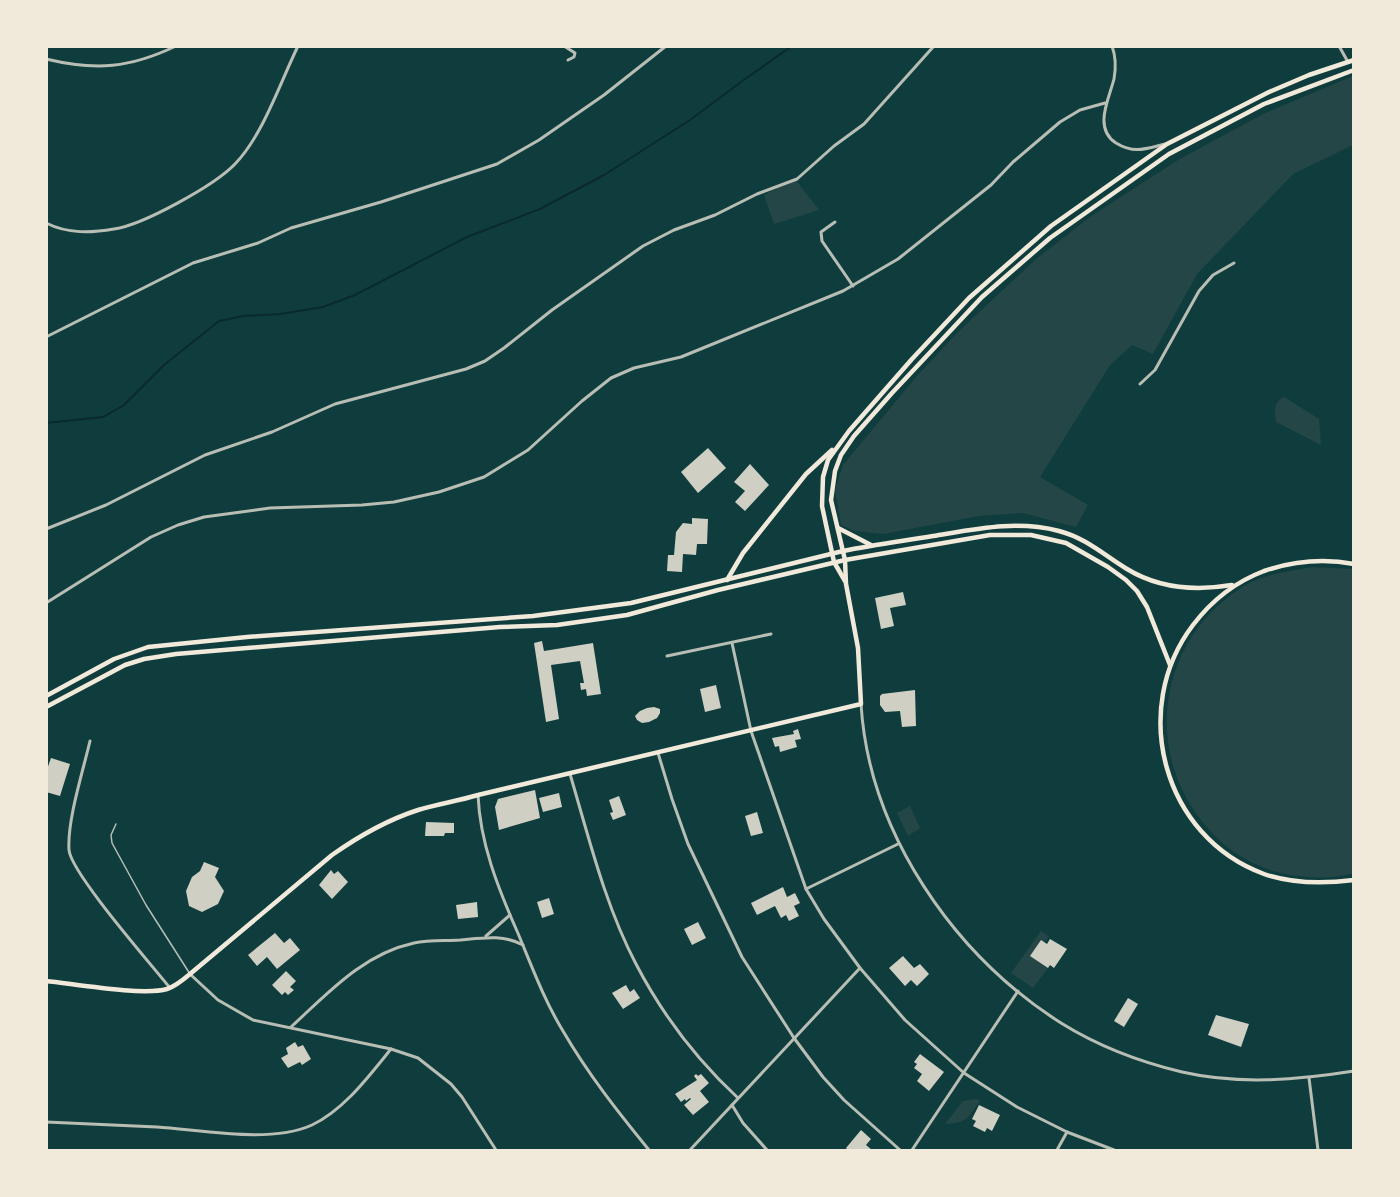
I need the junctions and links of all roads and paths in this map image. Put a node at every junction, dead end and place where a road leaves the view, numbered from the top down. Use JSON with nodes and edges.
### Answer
{"nodes":[{"id":1,"x":176,"y":46,"type":"edge"},
{"id":2,"x":298,"y":46,"type":"edge"},
{"id":3,"x":564,"y":46,"type":"edge"},
{"id":4,"x":666,"y":46,"type":"edge"},
{"id":5,"x":934,"y":46,"type":"edge"},
{"id":6,"x":1112,"y":46,"type":"edge"},
{"id":7,"x":1339,"y":46,"type":"edge"},
{"id":8,"x":46,"y":59,"type":"edge"},
{"id":9,"x":568,"y":60,"type":"dead end"},
{"id":10,"x":1351,"y":61,"type":"edge"},
{"id":11,"x":1353,"y":70,"type":"edge"},
{"id":12,"x":1105,"y":103,"type":"junction"},
{"id":13,"x":1167,"y":144,"type":"junction"},
{"id":14,"x":835,"y":222,"type":"dead end"},
{"id":15,"x":46,"y":223,"type":"edge"},
{"id":16,"x":1234,"y":262,"type":"dead end"},
{"id":17,"x":853,"y":286,"type":"junction"},
{"id":18,"x":46,"y":338,"type":"edge"},
{"id":19,"x":1140,"y":384,"type":"dead end"},
{"id":20,"x":837,"y":447,"type":"junction"},
{"id":21,"x":837,"y":528,"type":"junction"},
{"id":22,"x":46,"y":529,"type":"edge"},
{"id":23,"x":933,"y":536,"type":"junction"},
{"id":24,"x":871,"y":545,"type":"junction"},
{"id":25,"x":935,"y":545,"type":"junction"},
{"id":26,"x":843,"y":551,"type":"junction"},
{"id":27,"x":832,"y":553,"type":"junction"},
{"id":28,"x":846,"y":560,"type":"junction"},
{"id":29,"x":834,"y":562,"type":"junction"},
{"id":30,"x":1353,"y":564,"type":"edge"},
{"id":31,"x":727,"y":580,"type":"junction"},
{"id":32,"x":846,"y":584,"type":"junction"},
{"id":33,"x":1232,"y":585,"type":"junction"},
{"id":34,"x":46,"y":603,"type":"edge"},
{"id":35,"x":771,"y":634,"type":"dead end"},
{"id":36,"x":732,"y":643,"type":"junction"},
{"id":37,"x":667,"y":656,"type":"dead end"},
{"id":38,"x":1170,"y":665,"type":"junction"},
{"id":39,"x":46,"y":696,"type":"edge"},
{"id":40,"x":861,"y":705,"type":"junction"},
{"id":41,"x":46,"y":706,"type":"edge"},
{"id":42,"x":751,"y":731,"type":"junction"},
{"id":43,"x":90,"y":741,"type":"dead end"},
{"id":44,"x":658,"y":753,"type":"junction"},
{"id":45,"x":570,"y":774,"type":"junction"},
{"id":46,"x":478,"y":795,"type":"junction"},
{"id":47,"x":116,"y":824,"type":"dead end"},
{"id":48,"x":898,"y":844,"type":"junction"},
{"id":49,"x":1353,"y":880,"type":"edge"},
{"id":50,"x":806,"y":889,"type":"junction"},
{"id":51,"x":510,"y":915,"type":"junction"},
{"id":52,"x":485,"y":937,"type":"junction"},
{"id":53,"x":523,"y":945,"type":"junction"},
{"id":54,"x":860,"y":968,"type":"junction"},
{"id":55,"x":190,"y":974,"type":"junction"},
{"id":56,"x":46,"y":981,"type":"edge"},
{"id":57,"x":170,"y":988,"type":"junction"},
{"id":58,"x":1018,"y":991,"type":"junction"},
{"id":59,"x":291,"y":1027,"type":"junction"},
{"id":60,"x":794,"y":1038,"type":"junction"},
{"id":61,"x":391,"y":1049,"type":"junction"},
{"id":62,"x":1353,"y":1071,"type":"edge"},
{"id":63,"x":964,"y":1073,"type":"junction"},
{"id":64,"x":1309,"y":1078,"type":"junction"},
{"id":65,"x":738,"y":1098,"type":"junction"},
{"id":66,"x":732,"y":1105,"type":"junction"},
{"id":67,"x":46,"y":1122,"type":"edge"},
{"id":68,"x":1067,"y":1132,"type":"junction"},
{"id":69,"x":496,"y":1150,"type":"edge"},
{"id":70,"x":649,"y":1150,"type":"edge"},
{"id":71,"x":690,"y":1150,"type":"edge"},
{"id":72,"x":767,"y":1150,"type":"edge"},
{"id":73,"x":900,"y":1150,"type":"edge"},
{"id":74,"x":912,"y":1150,"type":"edge"},
{"id":75,"x":1057,"y":1150,"type":"edge"},
{"id":76,"x":1114,"y":1150,"type":"edge"},
{"id":77,"x":1318,"y":1150,"type":"edge"}],
"edges":[{"from":1,"to":8,"type":"street"},
{"from":2,"to":15,"type":"street"},
{"from":3,"to":9,"type":"street"},
{"from":4,"to":18,"type":"street"},
{"from":5,"to":22,"type":"street"},
{"from":6,"to":12,"type":"street"},
{"from":7,"to":10,"type":"street"},
{"from":10,"to":13,"type":"main road"},
{"from":11,"to":21,"type":"main road"},
{"from":12,"to":13,"type":"street"},
{"from":12,"to":17,"type":"street"},
{"from":13,"to":20,"type":"main road"},
{"from":14,"to":17,"type":"street"},
{"from":16,"to":19,"type":"street"},
{"from":17,"to":34,"type":"street"},
{"from":20,"to":27,"type":"main road"},
{"from":20,"to":31,"type":"main road"},
{"from":21,"to":24,"type":"main road"},
{"from":21,"to":26,"type":"main road"},
{"from":23,"to":24,"type":"main road"},
{"from":23,"to":25,"type":"main road"},
{"from":23,"to":33,"type":"main road"},
{"from":24,"to":26,"type":"main road"},
{"from":25,"to":28,"type":"main road"},
{"from":25,"to":38,"type":"main road"},
{"from":26,"to":27,"type":"main road"},
{"from":26,"to":28,"type":"main road"},
{"from":27,"to":29,"type":"main road"},
{"from":27,"to":31,"type":"main road"},
{"from":28,"to":29,"type":"main road"},
{"from":28,"to":32,"type":"main road"},
{"from":29,"to":32,"type":"main road"},
{"from":29,"to":41,"type":"main road"},
{"from":30,"to":33,"type":"main road"},
{"from":31,"to":39,"type":"main road"},
{"from":32,"to":40,"type":"main road"},
{"from":33,"to":38,"type":"main road"},
{"from":35,"to":36,"type":"street"},
{"from":36,"to":37,"type":"street"},
{"from":36,"to":42,"type":"street"},
{"from":38,"to":49,"type":"main road"},
{"from":40,"to":42,"type":"main road"},
{"from":40,"to":48,"type":"street"},
{"from":42,"to":44,"type":"main road"},
{"from":42,"to":50,"type":"street"},
{"from":43,"to":57,"type":"street"},
{"from":44,"to":45,"type":"main road"},
{"from":44,"to":60,"type":"street"},
{"from":45,"to":46,"type":"main road"},
{"from":45,"to":65,"type":"street"},
{"from":46,"to":51,"type":"street"},
{"from":46,"to":55,"type":"main road"},
{"from":47,"to":55,"type":"lane"},
{"from":48,"to":50,"type":"street"},
{"from":48,"to":58,"type":"street"},
{"from":50,"to":54,"type":"street"},
{"from":51,"to":52,"type":"street"},
{"from":51,"to":53,"type":"street"},
{"from":52,"to":53,"type":"street"},
{"from":52,"to":59,"type":"street"},
{"from":53,"to":70,"type":"street"},
{"from":54,"to":60,"type":"street"},
{"from":54,"to":63,"type":"street"},
{"from":55,"to":57,"type":"main road"},
{"from":55,"to":59,"type":"street"},
{"from":56,"to":57,"type":"main road"},
{"from":58,"to":63,"type":"street"},
{"from":58,"to":64,"type":"street"},
{"from":59,"to":61,"type":"street"},
{"from":60,"to":65,"type":"street"},
{"from":60,"to":73,"type":"street"},
{"from":61,"to":67,"type":"street"},
{"from":61,"to":69,"type":"street"},
{"from":62,"to":64,"type":"street"},
{"from":63,"to":68,"type":"street"},
{"from":63,"to":74,"type":"street"},
{"from":64,"to":77,"type":"street"},
{"from":65,"to":66,"type":"street"},
{"from":66,"to":71,"type":"street"},
{"from":66,"to":72,"type":"street"},
{"from":68,"to":75,"type":"street"},
{"from":68,"to":76,"type":"street"}]}
